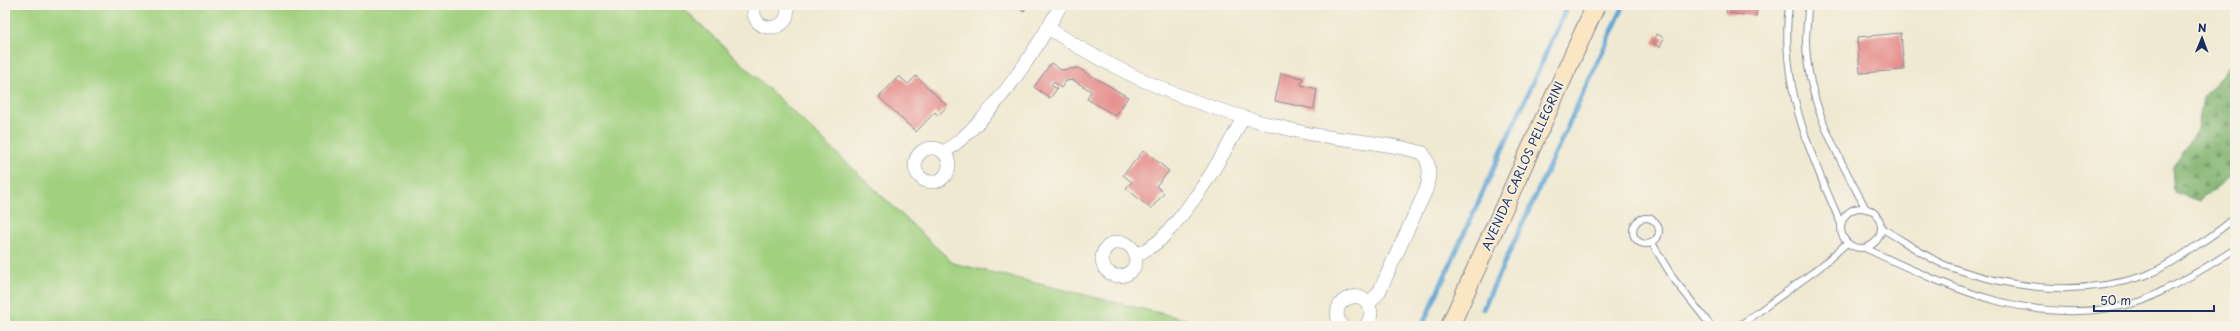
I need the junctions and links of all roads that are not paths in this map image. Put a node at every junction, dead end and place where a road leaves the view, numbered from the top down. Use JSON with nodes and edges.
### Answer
{"nodes":[{"id":1,"x":755,"y":5,"type":"edge"},
{"id":2,"x":786,"y":5,"type":"edge"},
{"id":3,"x":1062,"y":5,"type":"edge"},
{"id":4,"x":1596,"y":5,"type":"edge"},
{"id":5,"x":1790,"y":5,"type":"edge"},
{"id":6,"x":1808,"y":5,"type":"edge"},
{"id":7,"x":1048,"y":28,"type":"junction"},
{"id":8,"x":1243,"y":118,"type":"junction"},
{"id":9,"x":944,"y":153,"type":"dead end"},
{"id":10,"x":1866,"y":209,"type":"junction"},
{"id":11,"x":2235,"y":217,"type":"edge"},
{"id":12,"x":1841,"y":224,"type":"junction"},
{"id":13,"x":1881,"y":228,"type":"junction"},
{"id":14,"x":1652,"y":243,"type":"junction"},
{"id":15,"x":1846,"y":243,"type":"junction"},
{"id":16,"x":1865,"y":248,"type":"junction"},
{"id":17,"x":2235,"y":249,"type":"edge"},
{"id":18,"x":1136,"y":256,"type":"dead end"},
{"id":19,"x":1368,"y":305,"type":"junction"},
{"id":20,"x":1342,"y":326,"type":"edge"},
{"id":21,"x":1365,"y":326,"type":"edge"},
{"id":22,"x":1450,"y":326,"type":"edge"},
{"id":23,"x":1711,"y":326,"type":"edge"},
{"id":24,"x":1739,"y":326,"type":"edge"}],
"edges":[{"from":1,"to":2,"type":"street"},
{"from":3,"to":7,"type":"street"},
{"from":4,"to":22,"type":"main road","name":"AVENIDA CARLOS PELLEGRINI"},
{"from":5,"to":12,"type":"lane"},
{"from":6,"to":10,"type":"lane"},
{"from":7,"to":8,"type":"street"},
{"from":7,"to":9,"type":"street"},
{"from":8,"to":18,"type":"street"},
{"from":8,"to":19,"type":"street"},
{"from":10,"to":12,"type":"lane"},
{"from":10,"to":13,"type":"lane"},
{"from":11,"to":13,"type":"lane"},
{"from":12,"to":15,"type":"lane"},
{"from":13,"to":16,"type":"lane"},
{"from":14,"to":14,"type":"lane"},
{"from":14,"to":23,"type":"lane"},
{"from":15,"to":16,"type":"lane"},
{"from":15,"to":24,"type":"lane"},
{"from":16,"to":17,"type":"lane"},
{"from":19,"to":20,"type":"street"},
{"from":19,"to":21,"type":"street"}]}
